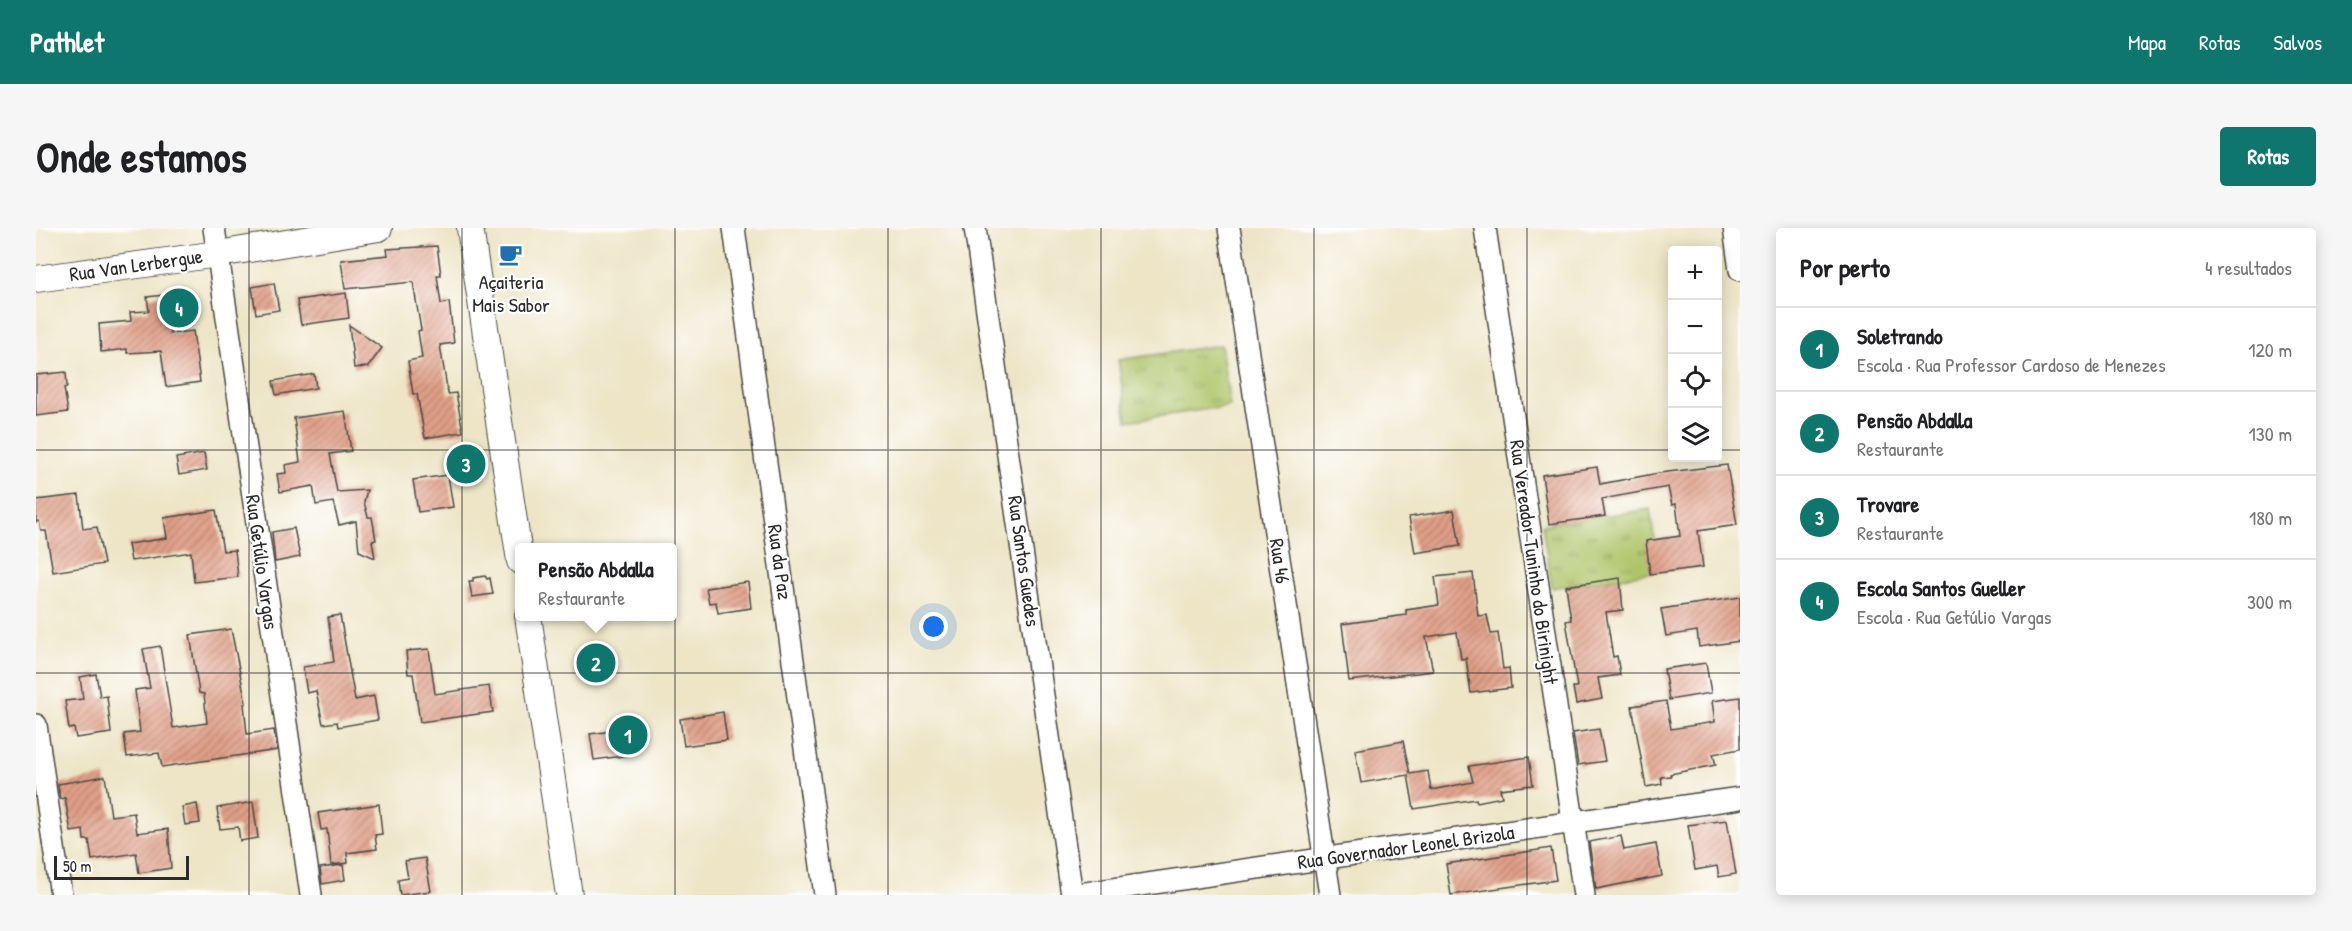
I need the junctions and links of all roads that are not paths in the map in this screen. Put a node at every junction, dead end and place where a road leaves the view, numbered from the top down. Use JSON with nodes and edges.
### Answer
{"nodes":[{"id":1,"x":214,"y":228,"type":"edge"},
{"id":2,"x":379,"y":228,"type":"edge"},
{"id":3,"x":470,"y":228,"type":"edge"},
{"id":4,"x":734,"y":228,"type":"edge"},
{"id":5,"x":975,"y":228,"type":"edge"},
{"id":6,"x":1229,"y":228,"type":"edge"},
{"id":7,"x":1485,"y":228,"type":"edge"},
{"id":8,"x":1734,"y":228,"type":"edge"},
{"id":9,"x":218,"y":254,"type":"junction"},
{"id":10,"x":1740,"y":270,"type":"edge"},
{"id":11,"x":36,"y":279,"type":"edge"},
{"id":12,"x":516,"y":543,"type":"edge"},
{"id":13,"x":529,"y":621,"type":"edge"},
{"id":14,"x":36,"y":724,"type":"edge"},
{"id":15,"x":1740,"y":798,"type":"edge"},
{"id":16,"x":1572,"y":822,"type":"junction"},
{"id":17,"x":1325,"y":859,"type":"junction"},
{"id":18,"x":61,"y":895,"type":"edge"},
{"id":19,"x":311,"y":895,"type":"edge"},
{"id":20,"x":569,"y":895,"type":"edge"},
{"id":21,"x":825,"y":895,"type":"edge"},
{"id":22,"x":1072,"y":895,"type":"edge"},
{"id":23,"x":1330,"y":895,"type":"edge"},
{"id":24,"x":1584,"y":895,"type":"edge"}],
"edges":[{"from":1,"to":9,"type":"street","name":"Rua Getúlio Vargas"},
{"from":2,"to":9,"type":"street","name":"Rua Van Lerbergue"},
{"from":3,"to":12,"type":"street"},
{"from":4,"to":21,"type":"street","name":"Rua da Paz"},
{"from":5,"to":22,"type":"street","name":"Rua Santos Guedes"},
{"from":6,"to":17,"type":"street","name":"Rua 46"},
{"from":7,"to":16,"type":"street","name":"Rua Vereador Tuninho do Birinight"},
{"from":8,"to":10,"type":"street"},
{"from":9,"to":11,"type":"street","name":"Rua Van Lerbergue"},
{"from":9,"to":19,"type":"street","name":"Rua Getúlio Vargas"},
{"from":13,"to":20,"type":"street"},
{"from":14,"to":18,"type":"street"},
{"from":15,"to":16,"type":"street","name":"Rua Governador Leonel Brizola"},
{"from":16,"to":17,"type":"street","name":"Rua Governador Leonel Brizola"},
{"from":16,"to":24,"type":"street","name":"Rua Vereador Tuninho do Birinight"},
{"from":17,"to":22,"type":"street","name":"Rua Governador Leonel Brizola"},
{"from":17,"to":23,"type":"street","name":"Rua 46"}]}
